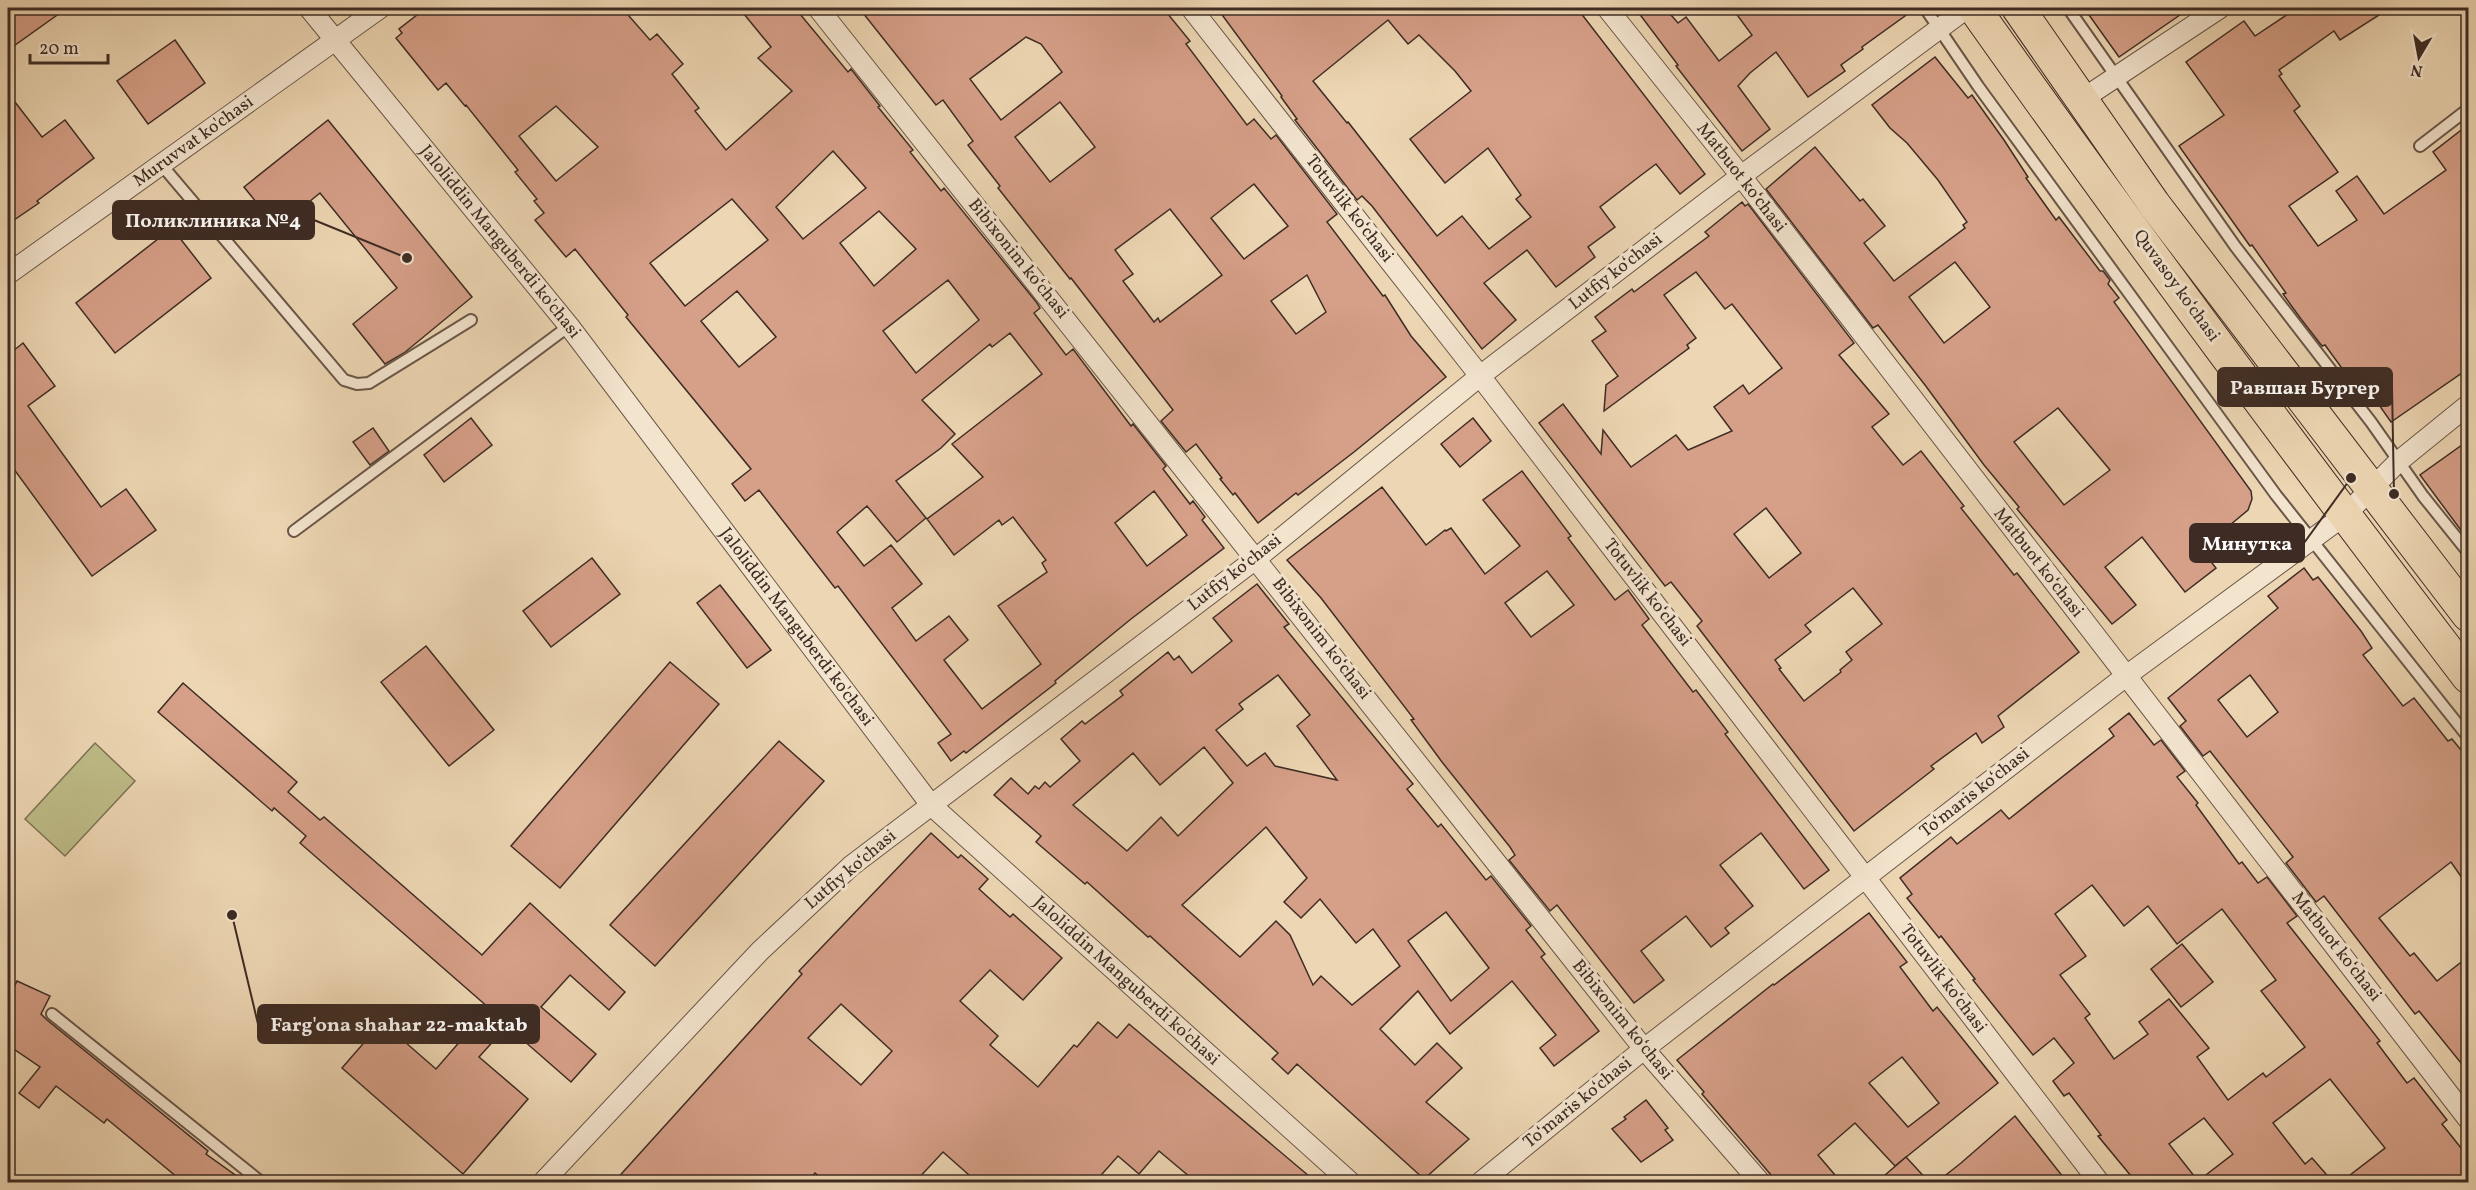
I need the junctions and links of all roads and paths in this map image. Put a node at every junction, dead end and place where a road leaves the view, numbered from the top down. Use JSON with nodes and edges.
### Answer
{"nodes":[{"id":1,"x":309,"y":8,"type":"edge"},
{"id":2,"x":380,"y":8,"type":"edge"},
{"id":3,"x":818,"y":8,"type":"edge"},
{"id":4,"x":1191,"y":8,"type":"edge"},
{"id":5,"x":1607,"y":8,"type":"edge"},
{"id":6,"x":1925,"y":8,"type":"edge"},
{"id":7,"x":1967,"y":8,"type":"edge"},
{"id":8,"x":1974,"y":8,"type":"edge"},
{"id":9,"x":2018,"y":8,"type":"edge"},
{"id":10,"x":2067,"y":8,"type":"edge"},
{"id":11,"x":2220,"y":8,"type":"edge"},
{"id":12,"x":1939,"y":28,"type":"junction"},
{"id":13,"x":334,"y":40,"type":"junction"},
{"id":14,"x":2118,"y":77,"type":"junction"},
{"id":15,"x":2081,"y":100,"type":"junction"},
{"id":16,"x":2469,"y":109,"type":"edge"},
{"id":17,"x":2420,"y":146,"type":"dead end"},
{"id":18,"x":160,"y":163,"type":"junction"},
{"id":19,"x":1741,"y":176,"type":"junction"},
{"id":20,"x":8,"y":274,"type":"edge"},
{"id":21,"x":471,"y":320,"type":"dead end"},
{"id":22,"x":569,"y":326,"type":"junction"},
{"id":23,"x":1480,"y":376,"type":"junction"},
{"id":24,"x":2469,"y":405,"type":"edge"},
{"id":25,"x":2399,"y":461,"type":"junction"},
{"id":26,"x":2371,"y":488,"type":"junction"},
{"id":27,"x":2344,"y":514,"type":"junction"},
{"id":28,"x":294,"y":531,"type":"dead end"},
{"id":29,"x":2311,"y":538,"type":"junction"},
{"id":30,"x":2469,"y":552,"type":"edge"},
{"id":31,"x":1257,"y":558,"type":"junction"},
{"id":32,"x":2469,"y":615,"type":"edge"},
{"id":33,"x":2126,"y":676,"type":"junction"},
{"id":34,"x":2469,"y":677,"type":"edge"},
{"id":35,"x":2469,"y":736,"type":"edge"},
{"id":36,"x":931,"y":805,"type":"junction"},
{"id":37,"x":1866,"y":877,"type":"junction"},
{"id":38,"x":52,"y":1014,"type":"dead end"},
{"id":39,"x":1644,"y":1049,"type":"junction"},
{"id":40,"x":2469,"y":1119,"type":"edge"},
{"id":41,"x":261,"y":1182,"type":"edge"},
{"id":42,"x":543,"y":1182,"type":"edge"},
{"id":43,"x":1350,"y":1182,"type":"edge"},
{"id":44,"x":1482,"y":1182,"type":"edge"},
{"id":45,"x":1760,"y":1182,"type":"edge"},
{"id":46,"x":2099,"y":1182,"type":"edge"}],
"edges":[{"from":1,"to":13,"type":"street","name":"Jaloliddin Manguberdi ko'chasi"},
{"from":2,"to":13,"type":"street","name":"Muruvvat ko'chasi"},
{"from":3,"to":31,"type":"street","name":"Bibixonim koʻchasi"},
{"from":4,"to":23,"type":"street","name":"Totuvlik koʻchasi"},
{"from":5,"to":19,"type":"street","name":"Matbuot koʻchasi"},
{"from":6,"to":12,"type":"lane"},
{"from":7,"to":12,"type":"street","name":"Lutfiy koʻchasi"},
{"from":8,"to":27,"type":"main road","name":"Quvasoy koʻchasi"},
{"from":9,"to":15,"type":"main road","name":"Quvasoy koʻchasi"},
{"from":10,"to":14,"type":"lane"},
{"from":11,"to":14,"type":"street"},
{"from":12,"to":19,"type":"street","name":"Lutfiy koʻchasi"},
{"from":12,"to":29,"type":"lane"},
{"from":13,"to":18,"type":"street","name":"Muruvvat ko'chasi"},
{"from":13,"to":22,"type":"street","name":"Jaloliddin Manguberdi ko'chasi"},
{"from":14,"to":15,"type":"street"},
{"from":14,"to":25,"type":"lane"},
{"from":15,"to":26,"type":"main road","name":"Quvasoy koʻchasi"},
{"from":16,"to":17,"type":"lane"},
{"from":18,"to":20,"type":"street","name":"Muruvvat ko'chasi"},
{"from":18,"to":21,"type":"lane"},
{"from":19,"to":23,"type":"street","name":"Lutfiy koʻchasi"},
{"from":19,"to":33,"type":"street","name":"Matbuot koʻchasi"},
{"from":22,"to":28,"type":"lane"},
{"from":22,"to":36,"type":"street","name":"Jaloliddin Manguberdi ko'chasi"},
{"from":23,"to":31,"type":"street","name":"Lutfiy koʻchasi"},
{"from":23,"to":37,"type":"street","name":"Totuvlik koʻchasi"},
{"from":24,"to":25,"type":"street","name":"Toʻmaris koʻchasi"},
{"from":25,"to":26,"type":"street","name":"Toʻmaris koʻchasi"},
{"from":25,"to":30,"type":"lane"},
{"from":26,"to":27,"type":"street","name":"Toʻmaris koʻchasi"},
{"from":26,"to":32,"type":"main road","name":"Quvasoy koʻchasi"},
{"from":27,"to":29,"type":"street","name":"Toʻmaris koʻchasi"},
{"from":27,"to":34,"type":"main road","name":"Quvasoy koʻchasi"},
{"from":29,"to":33,"type":"street","name":"Toʻmaris koʻchasi"},
{"from":29,"to":35,"type":"lane"},
{"from":31,"to":36,"type":"street","name":"Lutfiy koʻchasi"},
{"from":31,"to":39,"type":"street","name":"Bibixonim koʻchasi"},
{"from":33,"to":37,"type":"street","name":"Toʻmaris koʻchasi"},
{"from":33,"to":40,"type":"street","name":"Matbuot koʻchasi"},
{"from":36,"to":42,"type":"street","name":"Lutfiy koʻchasi"},
{"from":36,"to":43,"type":"street","name":"Jaloliddin Manguberdi ko'chasi"},
{"from":37,"to":39,"type":"street","name":"Toʻmaris koʻchasi"},
{"from":37,"to":46,"type":"street","name":"Totuvlik koʻchasi"},
{"from":38,"to":41,"type":"lane"},
{"from":39,"to":44,"type":"street","name":"Toʻmaris koʻchasi"},
{"from":39,"to":45,"type":"street","name":"Bibixonim koʻchasi"}]}
